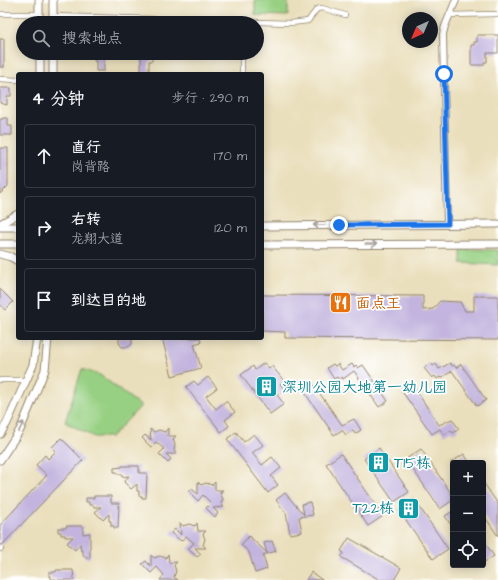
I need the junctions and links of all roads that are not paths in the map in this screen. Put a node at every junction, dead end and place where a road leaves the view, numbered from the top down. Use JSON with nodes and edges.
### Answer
{"nodes":[{"id":1,"x":39,"y":0,"type":"edge"},
{"id":2,"x":53,"y":0,"type":"edge"},
{"id":3,"x":456,"y":0,"type":"edge"},
{"id":4,"x":0,"y":14,"type":"edge"},
{"id":5,"x":39,"y":14,"type":"joint"},
{"id":6,"x":498,"y":14,"type":"edge"},
{"id":7,"x":345,"y":15,"type":"dead end"},
{"id":8,"x":449,"y":15,"type":"junction"},
{"id":9,"x":53,"y":16,"type":"edge"},
{"id":10,"x":264,"y":22,"type":"edge"},
{"id":11,"x":40,"y":60,"type":"edge"},
{"id":12,"x":53,"y":60,"type":"edge"},
{"id":13,"x":242,"y":60,"type":"edge"},
{"id":14,"x":40,"y":72,"type":"edge"},
{"id":15,"x":53,"y":72,"type":"edge"},
{"id":16,"x":242,"y":72,"type":"edge"},
{"id":17,"x":0,"y":80,"type":"edge"},
{"id":18,"x":16,"y":80,"type":"edge"},
{"id":19,"x":16,"y":215,"type":"edge"},
{"id":20,"x":0,"y":224,"type":"edge"},
{"id":21,"x":448,"y":224,"type":"junction"},
{"id":22,"x":498,"y":224,"type":"edge"},
{"id":23,"x":264,"y":226,"type":"edge"},
{"id":24,"x":0,"y":227,"type":"edge"},
{"id":25,"x":16,"y":227,"type":"edge"},
{"id":26,"x":0,"y":244,"type":"edge"},
{"id":27,"x":16,"y":244,"type":"edge"},
{"id":28,"x":498,"y":244,"type":"edge"},
{"id":29,"x":264,"y":245,"type":"edge"},
{"id":30,"x":0,"y":254,"type":"edge"},
{"id":31,"x":16,"y":260,"type":"edge"},
{"id":32,"x":37,"y":340,"type":"edge"},
{"id":33,"x":48,"y":340,"type":"edge"},
{"id":34,"x":0,"y":380,"type":"edge"},
{"id":35,"x":26,"y":380,"type":"junction"},
{"id":36,"x":0,"y":434,"type":"edge"},
{"id":37,"x":0,"y":460,"type":"edge"}],
"edges":[{"from":1,"to":5,"type":"main road"},
{"from":2,"to":9,"type":"main road"},
{"from":3,"to":8,"type":"street"},
{"from":4,"to":5,"type":"street"},
{"from":6,"to":8,"type":"street"},
{"from":7,"to":10,"type":"street"},
{"from":8,"to":21,"type":"street"},
{"from":11,"to":14,"type":"main road"},
{"from":12,"to":15,"type":"main road"},
{"from":13,"to":16,"type":"street"},
{"from":17,"to":18,"type":"street"},
{"from":19,"to":20,"type":"main road"},
{"from":21,"to":22,"type":"main road"},
{"from":21,"to":23,"type":"main road","one_way":true},
{"from":24,"to":25,"type":"main road"},
{"from":26,"to":27,"type":"main road"},
{"from":29,"to":28,"type":"main road","one_way":true},
{"from":30,"to":31,"type":"main road"},
{"from":32,"to":35,"type":"main road"},
{"from":37,"to":33,"type":"main road","one_way":true},
{"from":34,"to":35,"type":"street"},
{"from":35,"to":36,"type":"main road"}]}
